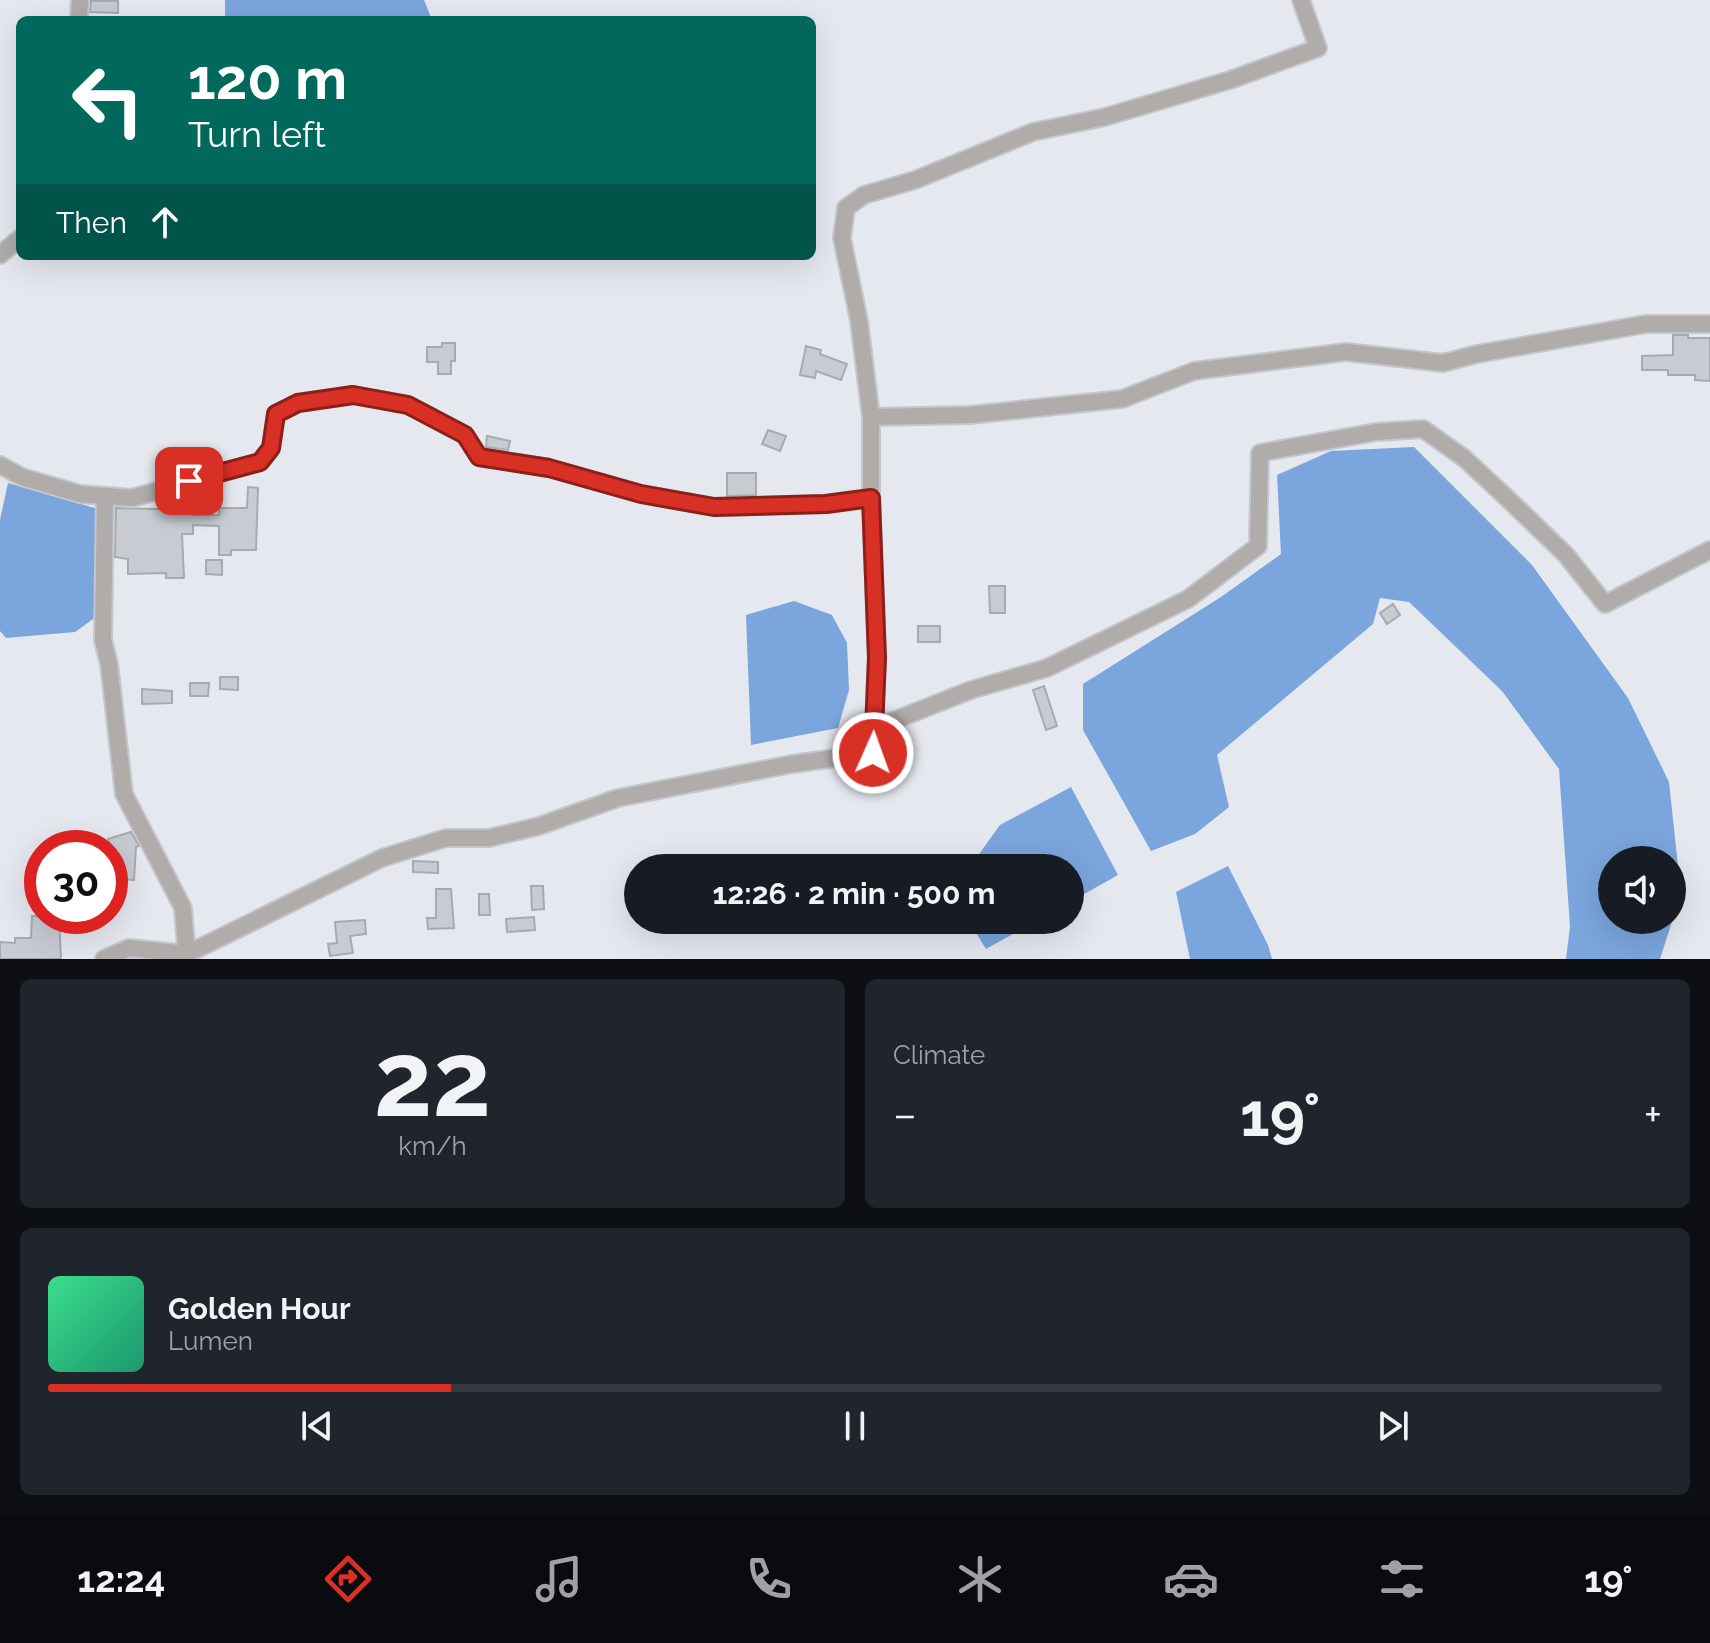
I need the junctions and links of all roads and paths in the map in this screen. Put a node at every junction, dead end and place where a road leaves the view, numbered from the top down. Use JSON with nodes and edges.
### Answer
{"nodes":[{"id":1,"x":1301,"y":0,"type":"edge"},
{"id":2,"x":16,"y":241,"type":"edge"},
{"id":3,"x":0,"y":255,"type":"edge"},
{"id":4,"x":1710,"y":324,"type":"edge"},
{"id":5,"x":871,"y":417,"type":"junction"},
{"id":6,"x":0,"y":465,"type":"edge"},
{"id":7,"x":105,"y":496,"type":"junction"},
{"id":8,"x":871,"y":498,"type":"junction"},
{"id":9,"x":1710,"y":550,"type":"edge"},
{"id":10,"x":873,"y":753,"type":"junction"},
{"id":11,"x":187,"y":957,"type":"edge"},
{"id":12,"x":104,"y":959,"type":"edge"}],
"edges":[{"from":1,"to":5,"type":"street"},
{"from":2,"to":3,"type":"street"},
{"from":4,"to":5,"type":"street"},
{"from":5,"to":8,"type":"street"},
{"from":6,"to":7,"type":"street"},
{"from":7,"to":8,"type":"street"},
{"from":7,"to":11,"type":"street"},
{"from":8,"to":10,"type":"street"},
{"from":9,"to":10,"type":"street"},
{"from":10,"to":11,"type":"street"},
{"from":11,"to":12,"type":"street"}]}
